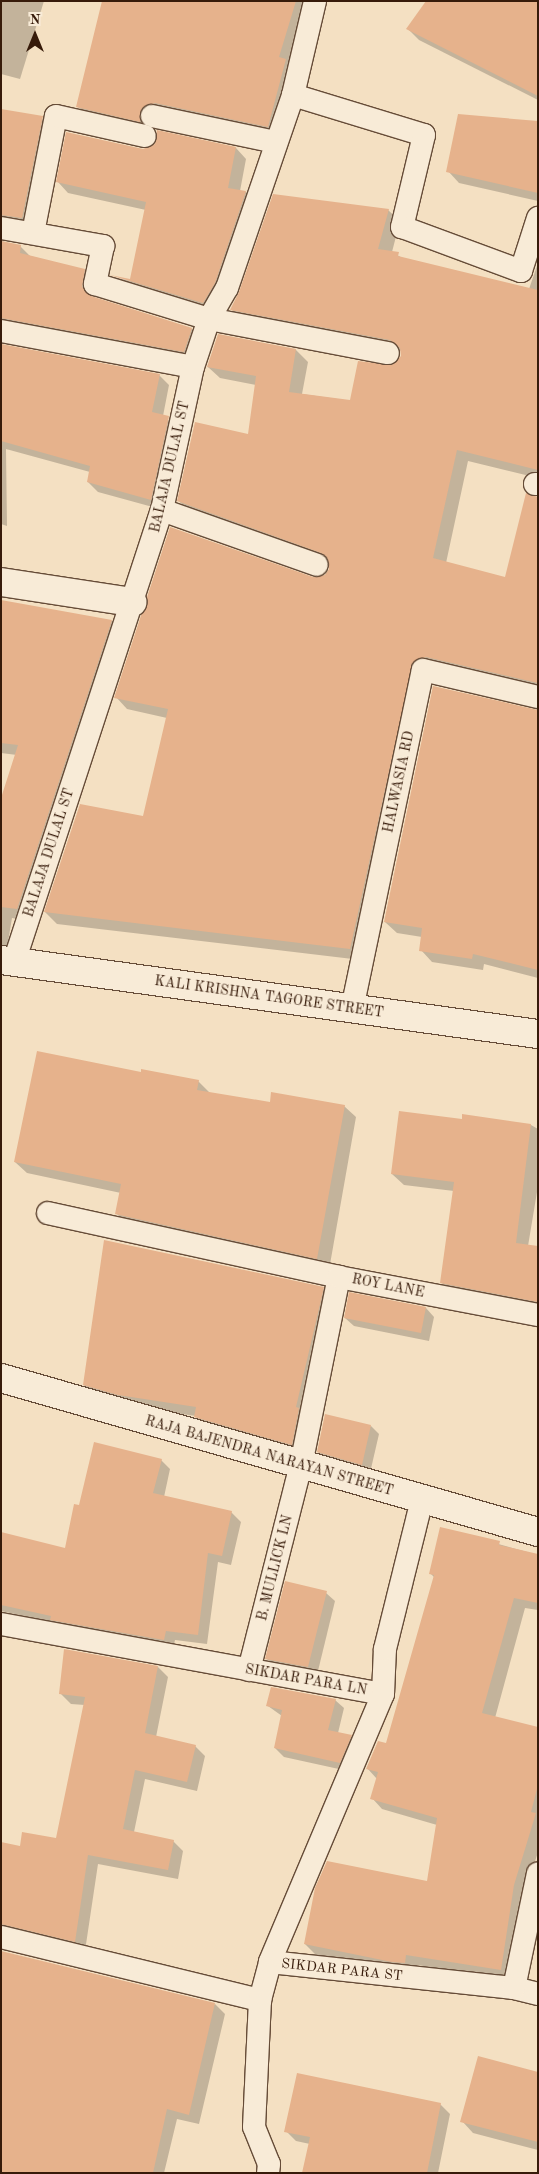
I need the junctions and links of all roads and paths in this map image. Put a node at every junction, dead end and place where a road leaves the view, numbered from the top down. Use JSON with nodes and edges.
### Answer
{"nodes":[{"id":1,"x":315,"y":1,"type":"edge"},
{"id":2,"x":293,"y":95,"type":"junction"},
{"id":3,"x":275,"y":142,"type":"junction"},
{"id":4,"x":538,"y":218,"type":"edge"},
{"id":5,"x":1,"y":228,"type":"edge"},
{"id":6,"x":33,"y":233,"type":"junction"},
{"id":7,"x":209,"y":319,"type":"junction"},
{"id":8,"x":1,"y":332,"type":"edge"},
{"id":9,"x":388,"y":354,"type":"dead end"},
{"id":10,"x":193,"y":368,"type":"junction"},
{"id":11,"x":162,"y":510,"type":"junction"},
{"id":12,"x":317,"y":565,"type":"dead end"},
{"id":13,"x":1,"y":582,"type":"edge"},
{"id":14,"x":132,"y":602,"type":"junction"},
{"id":15,"x":536,"y":693,"type":"edge"},
{"id":16,"x":7,"y":961,"type":"edge"},
{"id":17,"x":352,"y":1009,"type":"junction"},
{"id":18,"x":538,"y":1034,"type":"edge"},
{"id":19,"x":48,"y":1213,"type":"dead end"},
{"id":20,"x":339,"y":1277,"type":"junction"},
{"id":21,"x":538,"y":1315,"type":"edge"},
{"id":22,"x":1,"y":1378,"type":"edge"},
{"id":23,"x":301,"y":1466,"type":"junction"},
{"id":24,"x":422,"y":1500,"type":"junction"},
{"id":25,"x":538,"y":1532,"type":"edge"},
{"id":26,"x":1,"y":1624,"type":"edge"},
{"id":27,"x":249,"y":1670,"type":"junction"},
{"id":28,"x":383,"y":1694,"type":"junction"},
{"id":29,"x":538,"y":1873,"type":"edge"},
{"id":30,"x":1,"y":1937,"type":"edge"},
{"id":31,"x":270,"y":1962,"type":"junction"},
{"id":32,"x":514,"y":1988,"type":"junction"},
{"id":33,"x":538,"y":1994,"type":"edge"},
{"id":34,"x":260,"y":2000,"type":"junction"},
{"id":35,"x":268,"y":2173,"type":"edge"}],
"edges":[{"from":1,"to":2,"type":"lane","name":"BALAJA DULAL ST"},
{"from":2,"to":3,"type":"lane","name":"BALAJA DULAL ST"},
{"from":2,"to":4,"type":"lane"},
{"from":3,"to":6,"type":"lane"},
{"from":3,"to":7,"type":"lane","name":"BALAJA DULAL ST"},
{"from":5,"to":6,"type":"lane"},
{"from":6,"to":7,"type":"lane"},
{"from":7,"to":9,"type":"lane"},
{"from":7,"to":10,"type":"lane","name":"BALAJA DULAL ST"},
{"from":8,"to":10,"type":"lane"},
{"from":10,"to":11,"type":"lane","name":"BALAJA DULAL ST"},
{"from":11,"to":12,"type":"lane"},
{"from":11,"to":14,"type":"lane","name":"BALAJA DULAL ST"},
{"from":13,"to":14,"type":"street"},
{"from":14,"to":16,"type":"lane","name":"BALAJA DULAL ST"},
{"from":15,"to":17,"type":"lane","name":"HALWASIA RD"},
{"from":16,"to":17,"type":"street","name":"KALI KRISHNA TAGORE STREET"},
{"from":17,"to":18,"type":"street","name":"KALI KRISHNA TAGORE STREET"},
{"from":19,"to":20,"type":"lane"},
{"from":20,"to":21,"type":"lane","name":"ROY LANE"},
{"from":20,"to":23,"type":"lane","name":"ROY LANE"},
{"from":22,"to":23,"type":"street","name":"RAJA BAJENDRA NARAYAN STREET"},
{"from":23,"to":24,"type":"street","name":"RAJA BAJENDRA NARAYAN STREET"},
{"from":23,"to":27,"type":"lane","name":"B. MULLICK LN"},
{"from":24,"to":25,"type":"street","name":"RAJA BAJENDRA NARAYAN STREET"},
{"from":24,"to":28,"type":"lane"},
{"from":26,"to":27,"type":"lane","name":"SIKDAR PARA LN"},
{"from":27,"to":28,"type":"lane","name":"SIKDAR PARA LN"},
{"from":28,"to":31,"type":"lane","name":"SIKDAR PARA LN"},
{"from":29,"to":32,"type":"lane"},
{"from":30,"to":34,"type":"lane"},
{"from":31,"to":32,"type":"lane","name":"SIKDAR PARA ST"},
{"from":31,"to":34,"type":"lane","name":"SIKDAR PARA ST"},
{"from":32,"to":33,"type":"lane","name":"SIKDAR PARA ST"},
{"from":34,"to":35,"type":"lane","name":"SIKDAR PARA ST"}]}
